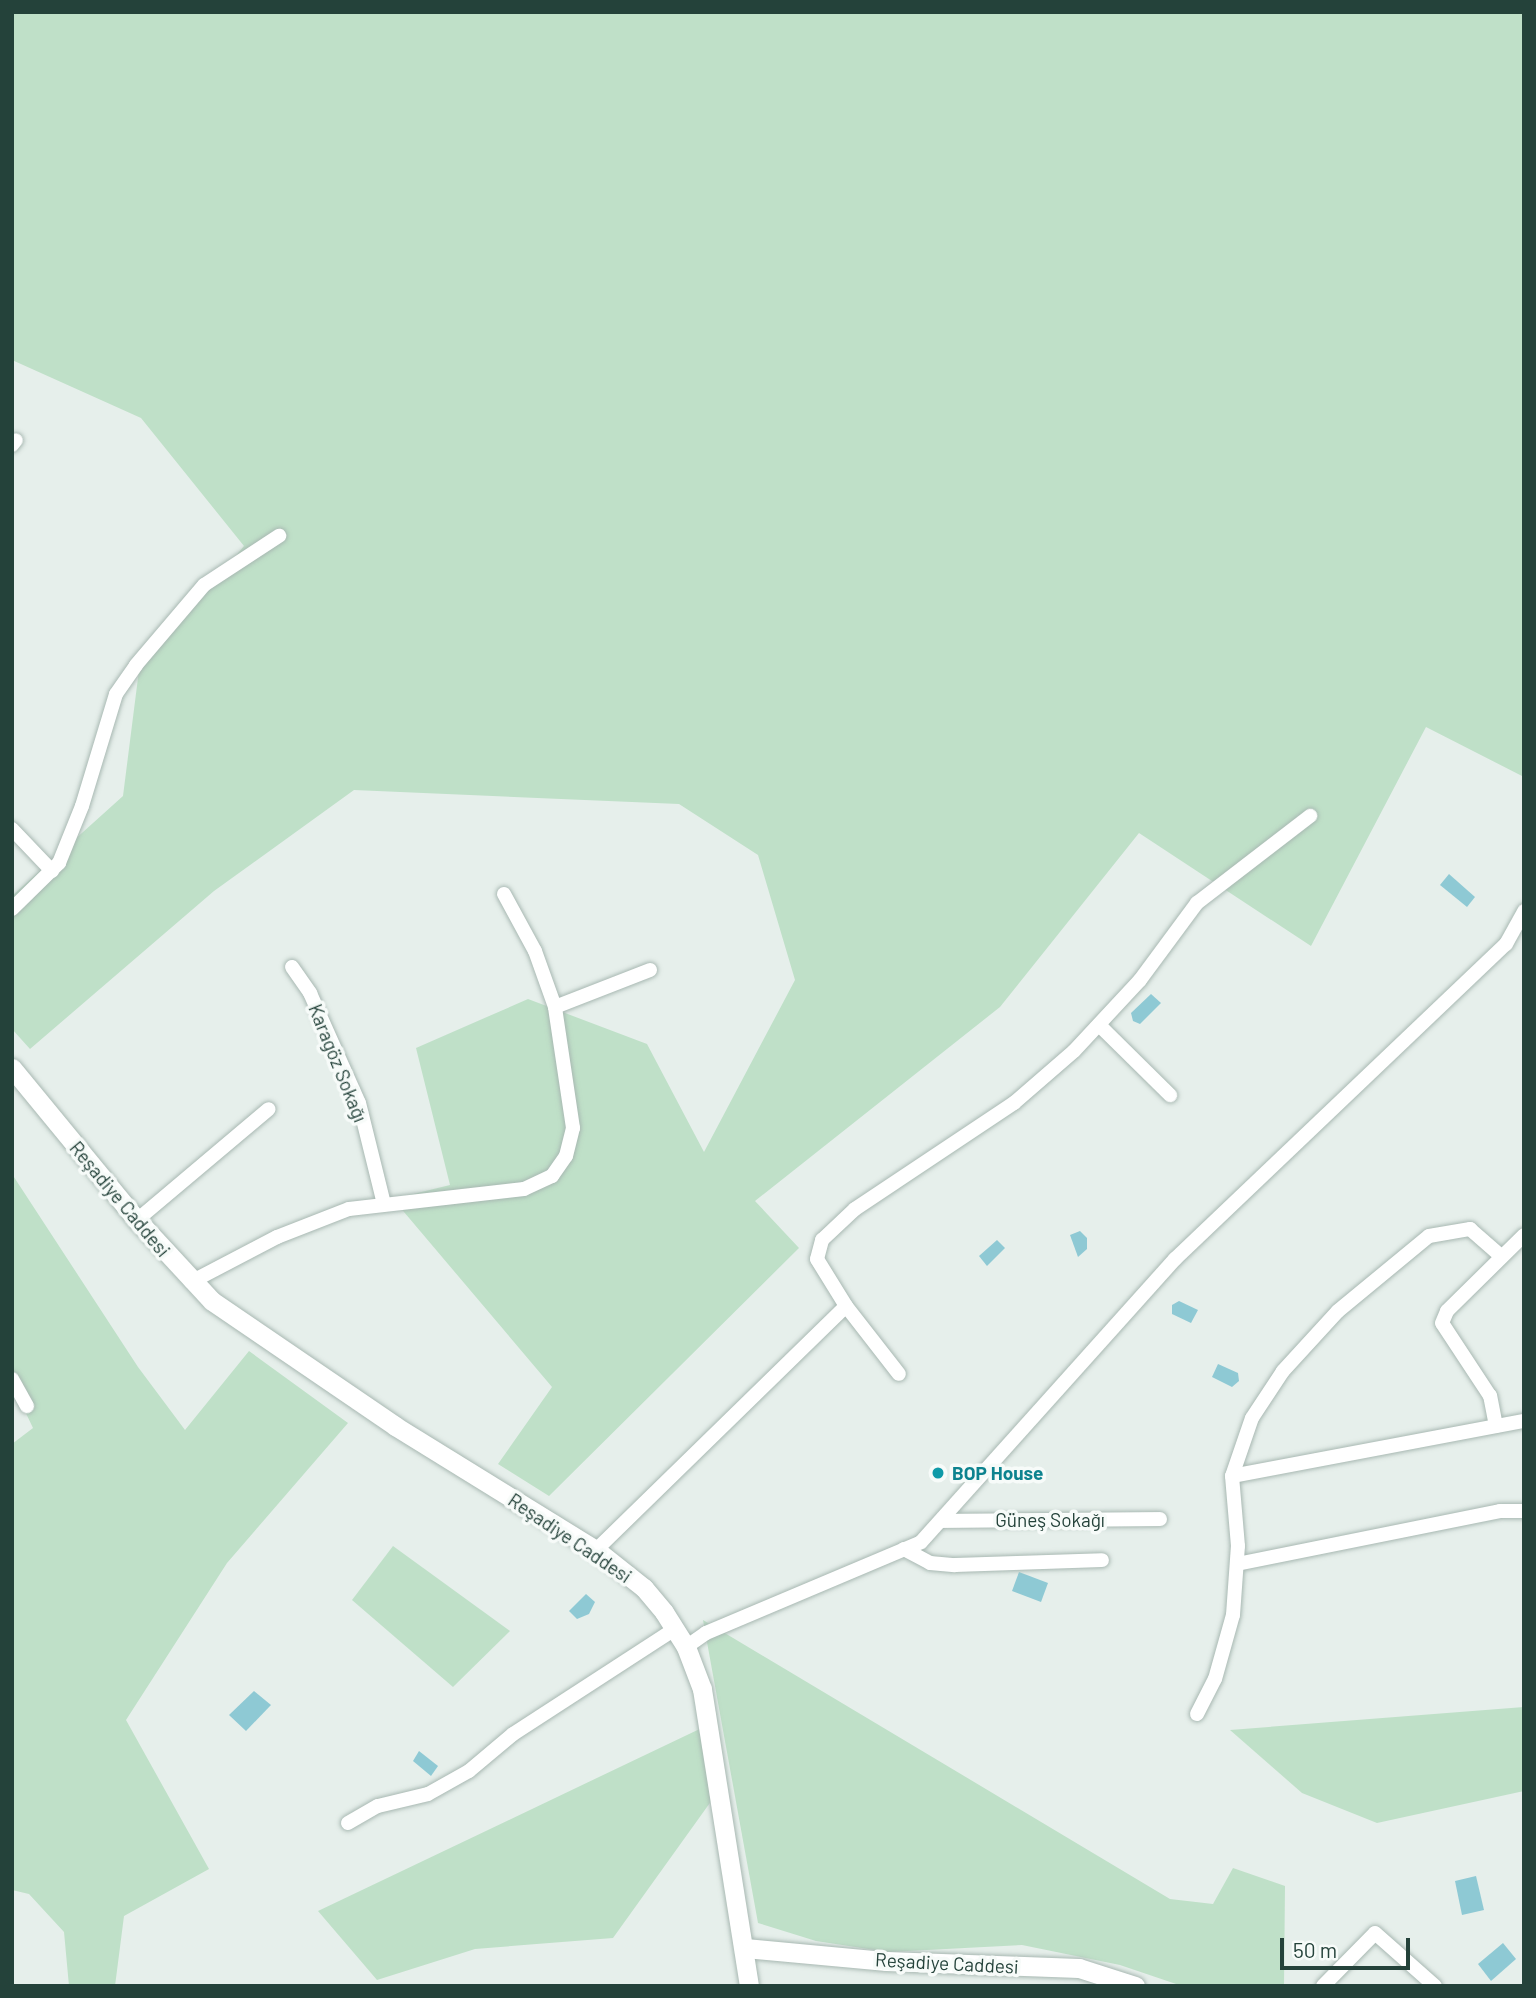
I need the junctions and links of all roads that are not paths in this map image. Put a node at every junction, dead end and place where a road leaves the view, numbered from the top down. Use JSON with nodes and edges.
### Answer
{"nodes":[{"id":1,"x":279,"y":536,"type":"dead end"},
{"id":2,"x":1310,"y":816,"type":"dead end"},
{"id":3,"x":12,"y":830,"type":"edge"},
{"id":4,"x":52,"y":872,"type":"junction"},
{"id":5,"x":504,"y":894,"type":"dead end"},
{"id":6,"x":12,"y":909,"type":"edge"},
{"id":7,"x":1524,"y":911,"type":"edge"},
{"id":8,"x":292,"y":967,"type":"dead end"},
{"id":9,"x":650,"y":970,"type":"dead end"},
{"id":10,"x":555,"y":1007,"type":"junction"},
{"id":11,"x":1099,"y":1025,"type":"junction"},
{"id":12,"x":12,"y":1068,"type":"edge"},
{"id":13,"x":1170,"y":1095,"type":"dead end"},
{"id":14,"x":269,"y":1109,"type":"dead end"},
{"id":15,"x":384,"y":1204,"type":"junction"},
{"id":16,"x":137,"y":1220,"type":"junction"},
{"id":17,"x":1524,"y":1235,"type":"edge"},
{"id":18,"x":1501,"y":1256,"type":"junction"},
{"id":19,"x":191,"y":1282,"type":"junction"},
{"id":20,"x":846,"y":1306,"type":"junction"},
{"id":21,"x":899,"y":1374,"type":"dead end"},
{"id":22,"x":12,"y":1379,"type":"edge"},
{"id":23,"x":27,"y":1406,"type":"dead end"},
{"id":24,"x":1524,"y":1421,"type":"edge"},
{"id":25,"x":1496,"y":1426,"type":"junction"},
{"id":26,"x":1232,"y":1476,"type":"junction"},
{"id":27,"x":1524,"y":1511,"type":"edge"},
{"id":28,"x":1160,"y":1519,"type":"dead end"},
{"id":29,"x":941,"y":1521,"type":"junction"},
{"id":30,"x":904,"y":1549,"type":"junction"},
{"id":31,"x":596,"y":1550,"type":"junction"},
{"id":32,"x":1101,"y":1560,"type":"dead end"},
{"id":33,"x":1237,"y":1563,"type":"junction"},
{"id":34,"x":676,"y":1628,"type":"junction"},
{"id":35,"x":686,"y":1647,"type":"junction"},
{"id":36,"x":1197,"y":1714,"type":"dead end"},
{"id":37,"x":348,"y":1823,"type":"dead end"},
{"id":38,"x":745,"y":1948,"type":"junction"},
{"id":39,"x":1431,"y":1985,"type":"edge"},
{"id":40,"x":749,"y":1986,"type":"edge"},
{"id":41,"x":1135,"y":1986,"type":"edge"},
{"id":42,"x":1323,"y":1986,"type":"edge"}],
"edges":[{"from":1,"to":4,"type":"street"},
{"from":2,"to":11,"type":"street"},
{"from":3,"to":4,"type":"street"},
{"from":4,"to":6,"type":"street"},
{"from":5,"to":10,"type":"street"},
{"from":7,"to":29,"type":"street"},
{"from":8,"to":15,"type":"street","name":"Karagöz Sokağı"},
{"from":9,"to":10,"type":"street"},
{"from":10,"to":15,"type":"street"},
{"from":11,"to":13,"type":"street"},
{"from":11,"to":20,"type":"street"},
{"from":12,"to":16,"type":"street","name":"Reşadiye Caddesi"},
{"from":14,"to":16,"type":"street"},
{"from":15,"to":19,"type":"street"},
{"from":16,"to":19,"type":"street","name":"Reşadiye Caddesi"},
{"from":17,"to":18,"type":"street"},
{"from":18,"to":25,"type":"street"},
{"from":18,"to":26,"type":"street"},
{"from":19,"to":31,"type":"street","name":"Reşadiye Caddesi"},
{"from":20,"to":21,"type":"street"},
{"from":20,"to":31,"type":"street"},
{"from":22,"to":23,"type":"street"},
{"from":24,"to":25,"type":"street"},
{"from":25,"to":26,"type":"street"},
{"from":26,"to":33,"type":"street"},
{"from":27,"to":33,"type":"street"},
{"from":28,"to":29,"type":"street","name":"Güneş Sokağı"},
{"from":29,"to":30,"type":"street"},
{"from":30,"to":32,"type":"street","name":"Güneş Sokağı"},
{"from":30,"to":35,"type":"street"},
{"from":31,"to":34,"type":"street","name":"Reşadiye Caddesi"},
{"from":33,"to":36,"type":"street"},
{"from":34,"to":35,"type":"street","name":"Reşadiye Caddesi"},
{"from":34,"to":37,"type":"street"},
{"from":35,"to":38,"type":"street","name":"Reşadiye Caddesi"},
{"from":38,"to":40,"type":"street"},
{"from":38,"to":41,"type":"street","name":"Reşadiye Caddesi"},
{"from":39,"to":42,"type":"street"}]}
